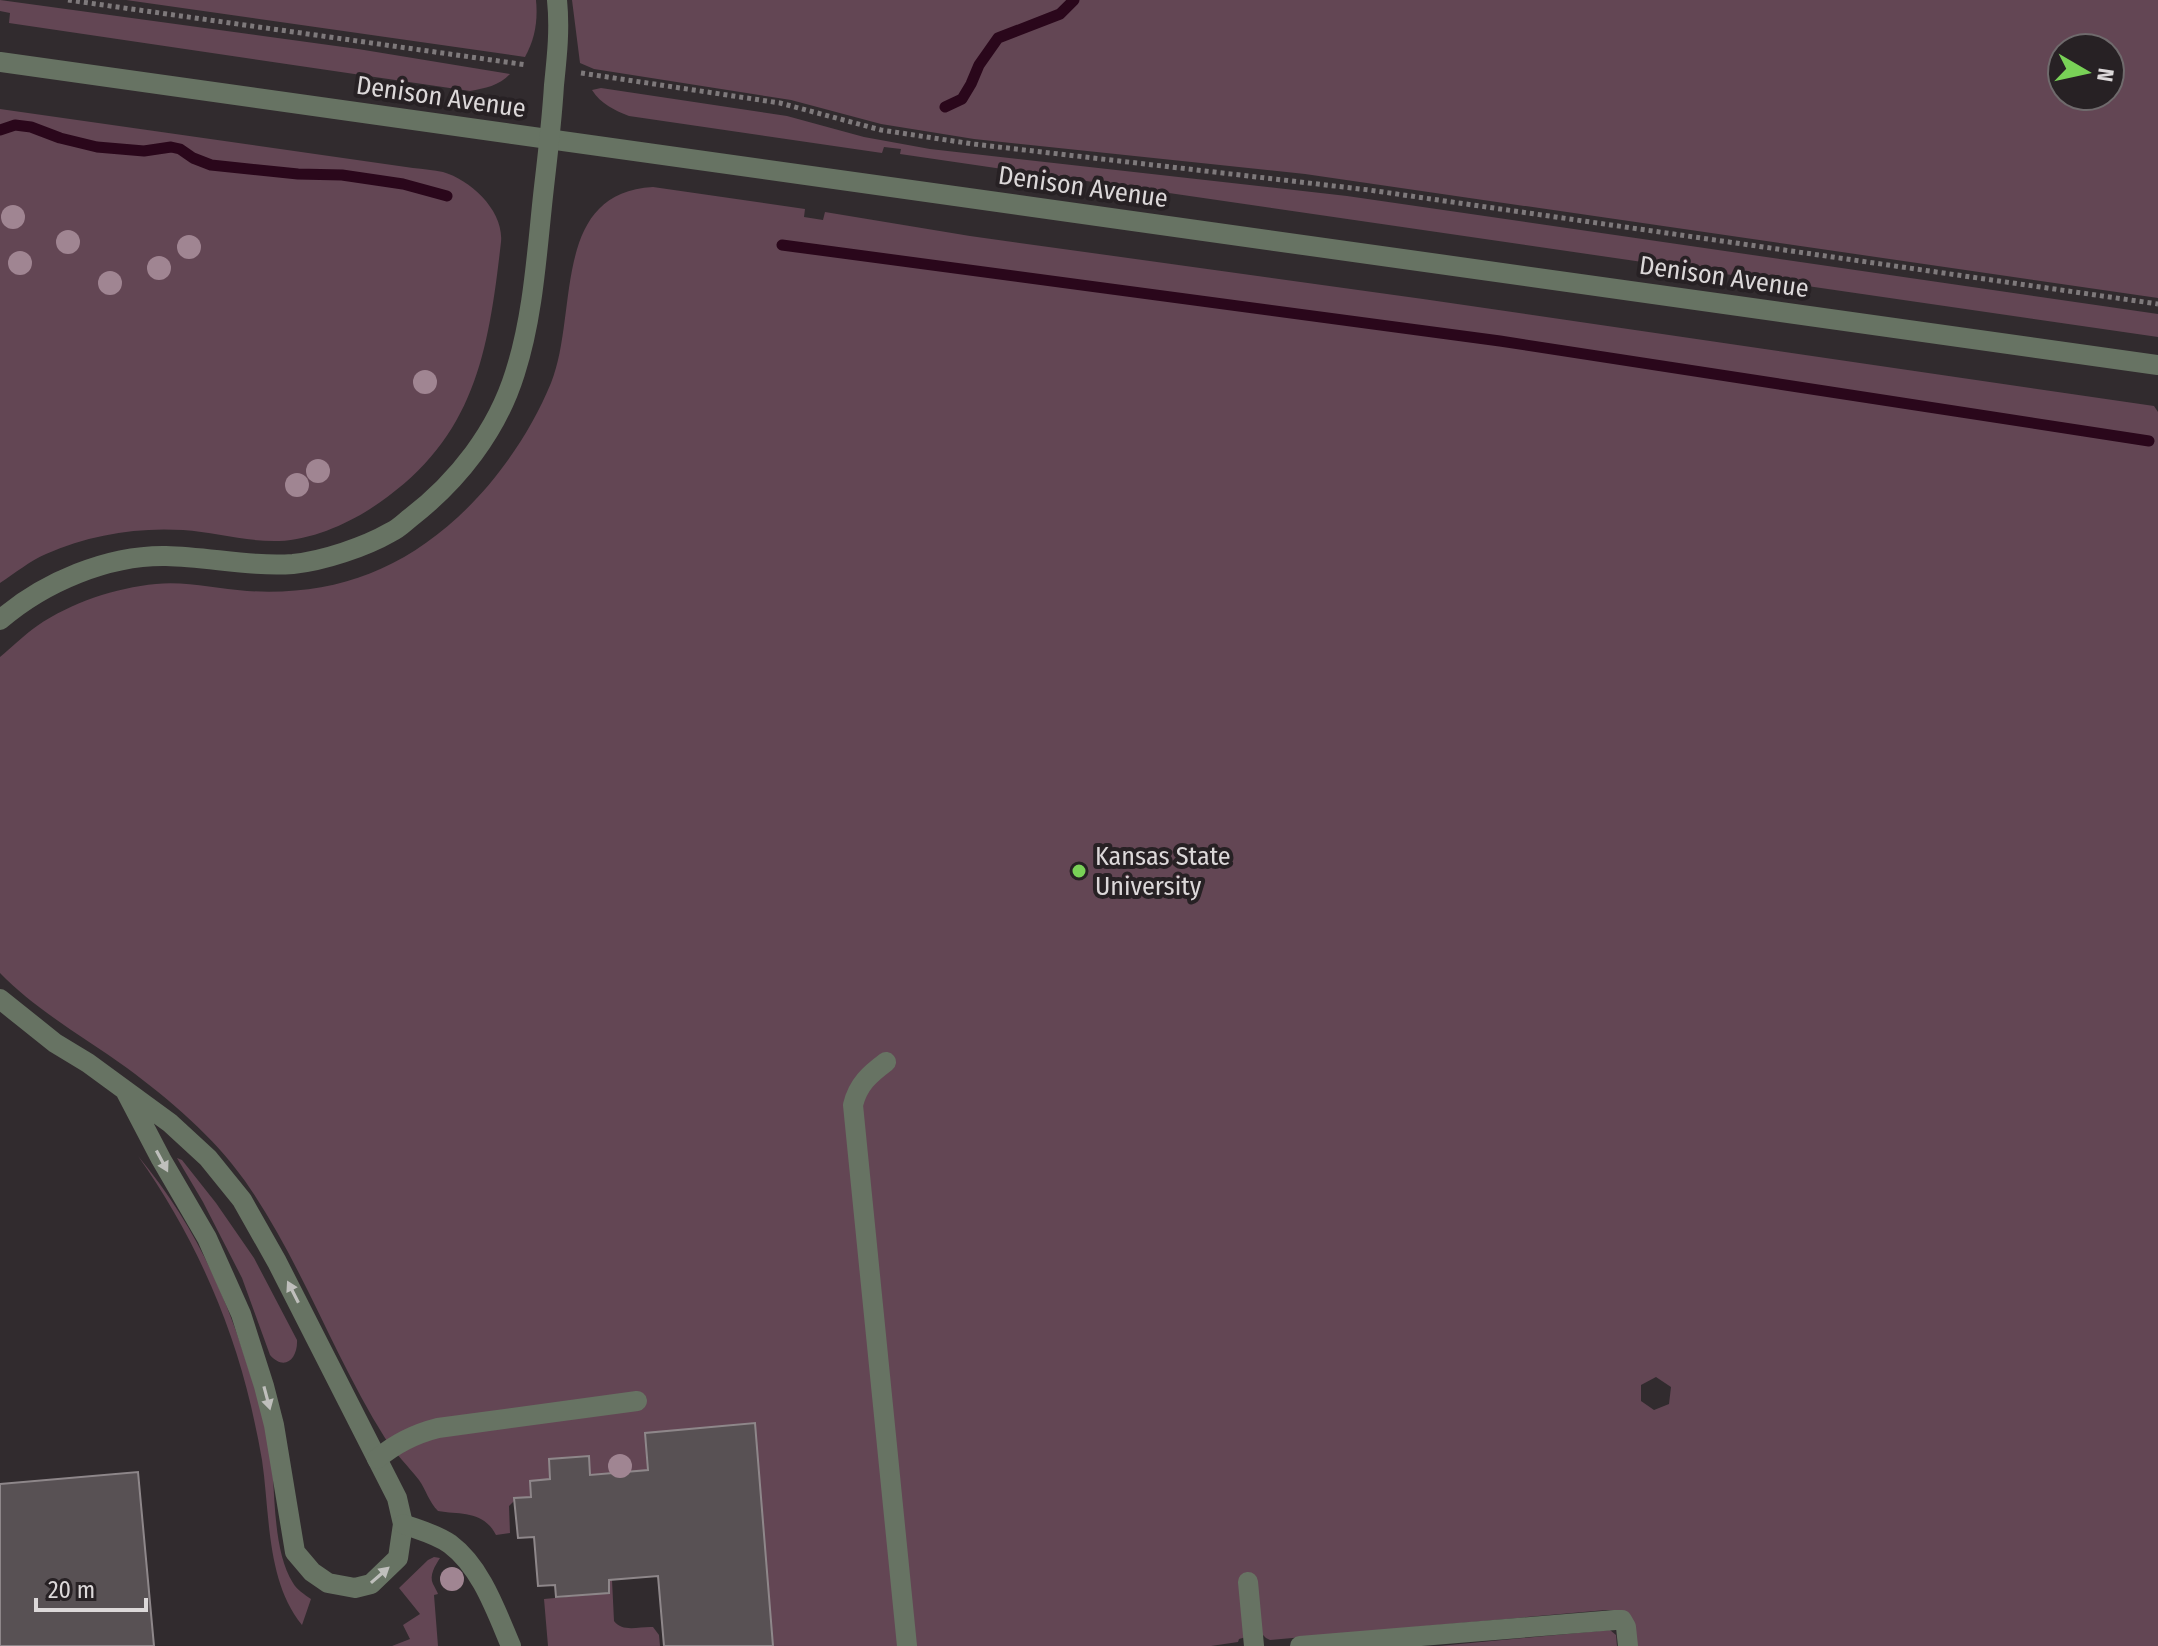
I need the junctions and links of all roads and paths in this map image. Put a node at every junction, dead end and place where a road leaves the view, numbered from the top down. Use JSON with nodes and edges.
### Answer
{"nodes":[{"id":1,"x":68,"y":0,"type":"edge"},
{"id":2,"x":557,"y":0,"type":"edge"},
{"id":3,"x":0,"y":62,"type":"edge"},
{"id":4,"x":520,"y":64,"type":"dead end"},
{"id":5,"x":581,"y":73,"type":"dead end"},
{"id":6,"x":550,"y":138,"type":"junction"},
{"id":7,"x":2158,"y":304,"type":"edge"},
{"id":8,"x":2158,"y":365,"type":"edge"},
{"id":9,"x":0,"y":620,"type":"edge"},
{"id":10,"x":0,"y":999,"type":"edge"},
{"id":11,"x":886,"y":1062,"type":"dead end"},
{"id":12,"x":126,"y":1092,"type":"junction"},
{"id":13,"x":637,"y":1401,"type":"dead end"},
{"id":14,"x":377,"y":1459,"type":"junction"},
{"id":15,"x":403,"y":1524,"type":"junction"},
{"id":16,"x":1248,"y":1582,"type":"dead end"},
{"id":17,"x":511,"y":1646,"type":"edge"},
{"id":18,"x":907,"y":1646,"type":"edge"},
{"id":19,"x":1254,"y":1646,"type":"edge"},
{"id":20,"x":1300,"y":1646,"type":"edge"},
{"id":21,"x":1628,"y":1646,"type":"edge"}],
"edges":[{"from":1,"to":4,"type":"path"},
{"from":2,"to":6,"type":"street"},
{"from":3,"to":6,"type":"street","name":"Denison Avenue"},
{"from":5,"to":7,"type":"path"},
{"from":6,"to":8,"type":"street","name":"Denison Avenue"},
{"from":6,"to":9,"type":"street"},
{"from":10,"to":12,"type":"street"},
{"from":11,"to":18,"type":"street"},
{"from":14,"to":12,"type":"street","one_way":true},
{"from":12,"to":15,"type":"street","one_way":true},
{"from":13,"to":14,"type":"street"},
{"from":14,"to":15,"type":"street"},
{"from":15,"to":17,"type":"street"},
{"from":16,"to":19,"type":"street"},
{"from":20,"to":21,"type":"street"}]}
